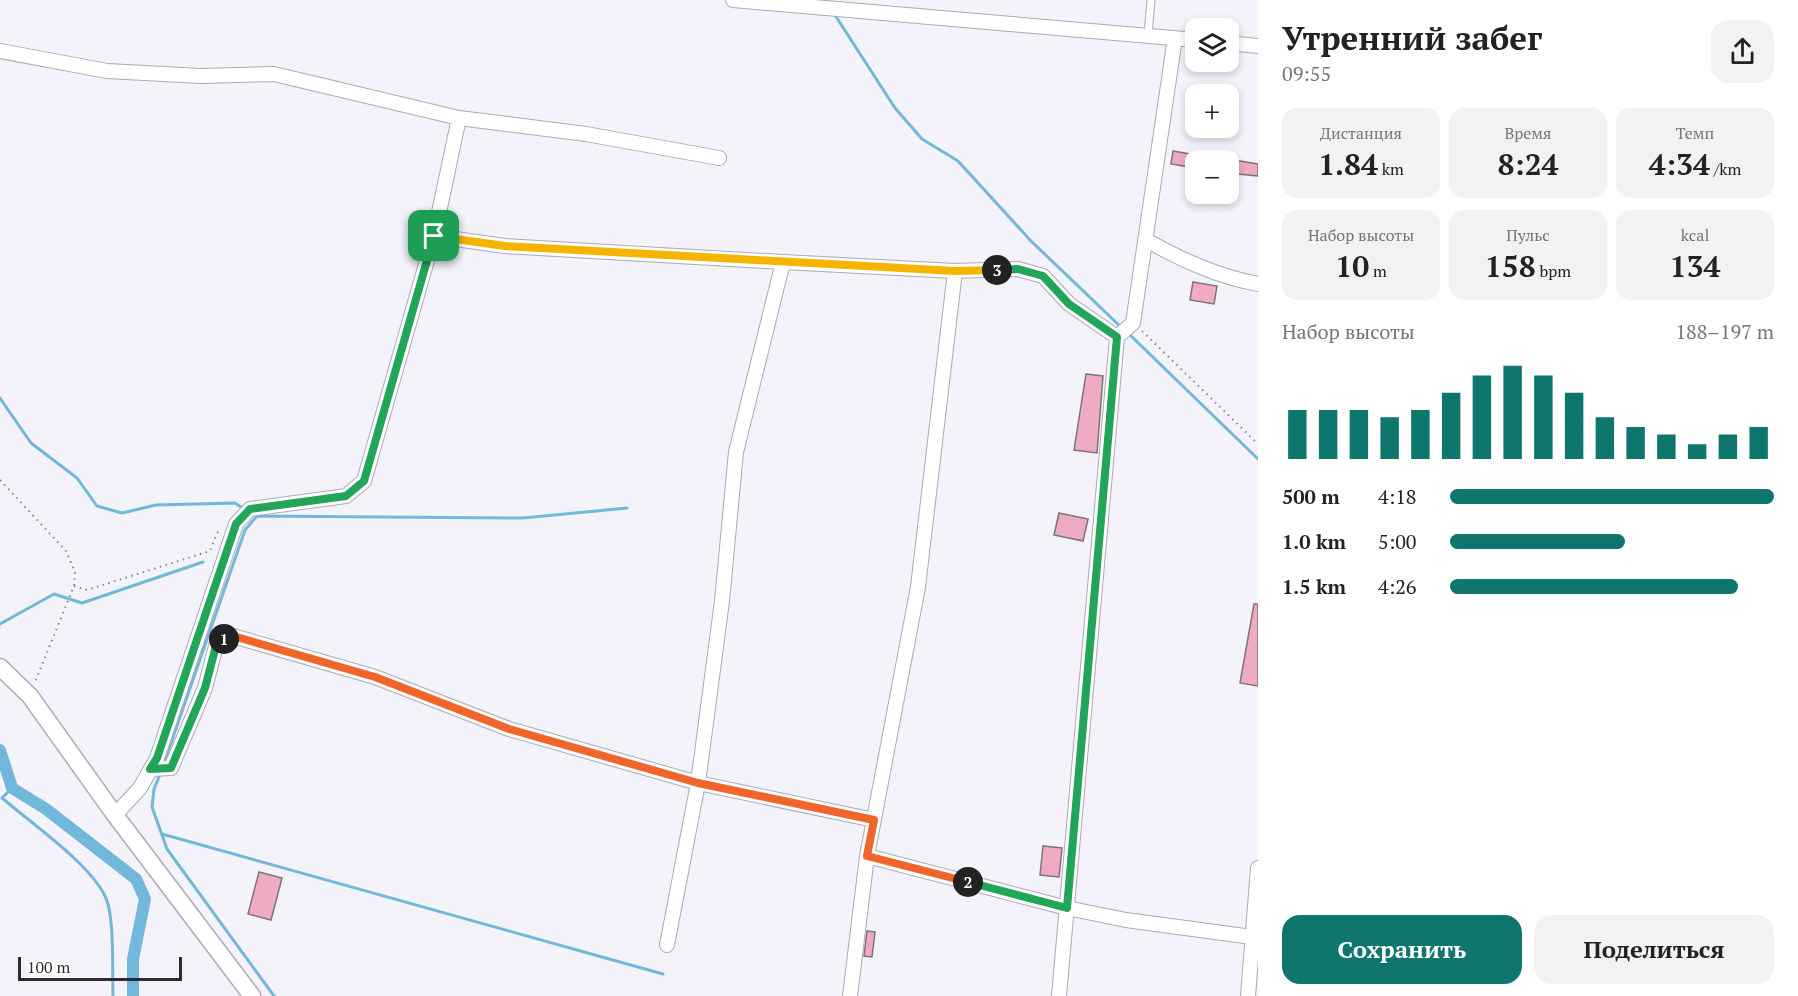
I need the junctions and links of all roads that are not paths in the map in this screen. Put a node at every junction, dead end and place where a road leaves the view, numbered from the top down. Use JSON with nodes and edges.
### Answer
{"nodes":[{"id":1,"x":733,"y":0,"type":"edge"},
{"id":2,"x":1151,"y":0,"type":"edge"},
{"id":3,"x":1148,"y":36,"type":"junction"},
{"id":4,"x":1175,"y":38,"type":"junction"},
{"id":5,"x":1185,"y":39,"type":"edge"},
{"id":6,"x":1239,"y":44,"type":"edge"},
{"id":7,"x":1258,"y":45,"type":"edge"},
{"id":8,"x":0,"y":51,"type":"edge"},
{"id":9,"x":459,"y":118,"type":"junction"},
{"id":10,"x":719,"y":158,"type":"dead end"},
{"id":11,"x":434,"y":236,"type":"junction"},
{"id":12,"x":1146,"y":240,"type":"junction"},
{"id":13,"x":783,"y":262,"type":"junction"},
{"id":14,"x":955,"y":271,"type":"junction"},
{"id":15,"x":1258,"y":284,"type":"edge"},
{"id":16,"x":1117,"y":337,"type":"junction"},
{"id":17,"x":0,"y":667,"type":"edge"},
{"id":18,"x":150,"y":769,"type":"junction"},
{"id":19,"x":698,"y":783,"type":"junction"},
{"id":20,"x":115,"y":815,"type":"junction"},
{"id":21,"x":874,"y":820,"type":"junction"},
{"id":22,"x":867,"y":856,"type":"junction"},
{"id":23,"x":1258,"y":868,"type":"edge"},
{"id":24,"x":1067,"y":908,"type":"junction"},
{"id":25,"x":1252,"y":937,"type":"junction"},
{"id":26,"x":667,"y":945,"type":"dead end"},
{"id":27,"x":252,"y":996,"type":"edge"},
{"id":28,"x":850,"y":996,"type":"edge"},
{"id":29,"x":1059,"y":996,"type":"edge"},
{"id":30,"x":1248,"y":996,"type":"edge"}],
"edges":[{"from":1,"to":3,"type":"street"},
{"from":2,"to":3,"type":"lane"},
{"from":3,"to":4,"type":"street"},
{"from":4,"to":5,"type":"street"},
{"from":4,"to":12,"type":"street"},
{"from":6,"to":7,"type":"street"},
{"from":8,"to":9,"type":"street"},
{"from":9,"to":10,"type":"street"},
{"from":9,"to":11,"type":"street"},
{"from":11,"to":13,"type":"street"},
{"from":11,"to":18,"type":"street"},
{"from":12,"to":15,"type":"street"},
{"from":12,"to":16,"type":"street"},
{"from":13,"to":14,"type":"street"},
{"from":13,"to":19,"type":"street"},
{"from":14,"to":16,"type":"street"},
{"from":14,"to":21,"type":"street"},
{"from":16,"to":24,"type":"street"},
{"from":17,"to":20,"type":"street"},
{"from":18,"to":19,"type":"street"},
{"from":18,"to":20,"type":"street"},
{"from":19,"to":21,"type":"street"},
{"from":19,"to":26,"type":"street"},
{"from":20,"to":27,"type":"street"},
{"from":21,"to":22,"type":"street"},
{"from":22,"to":24,"type":"street"},
{"from":22,"to":28,"type":"street"},
{"from":23,"to":25,"type":"street"},
{"from":24,"to":25,"type":"street"},
{"from":24,"to":29,"type":"street"},
{"from":25,"to":30,"type":"street"}]}
